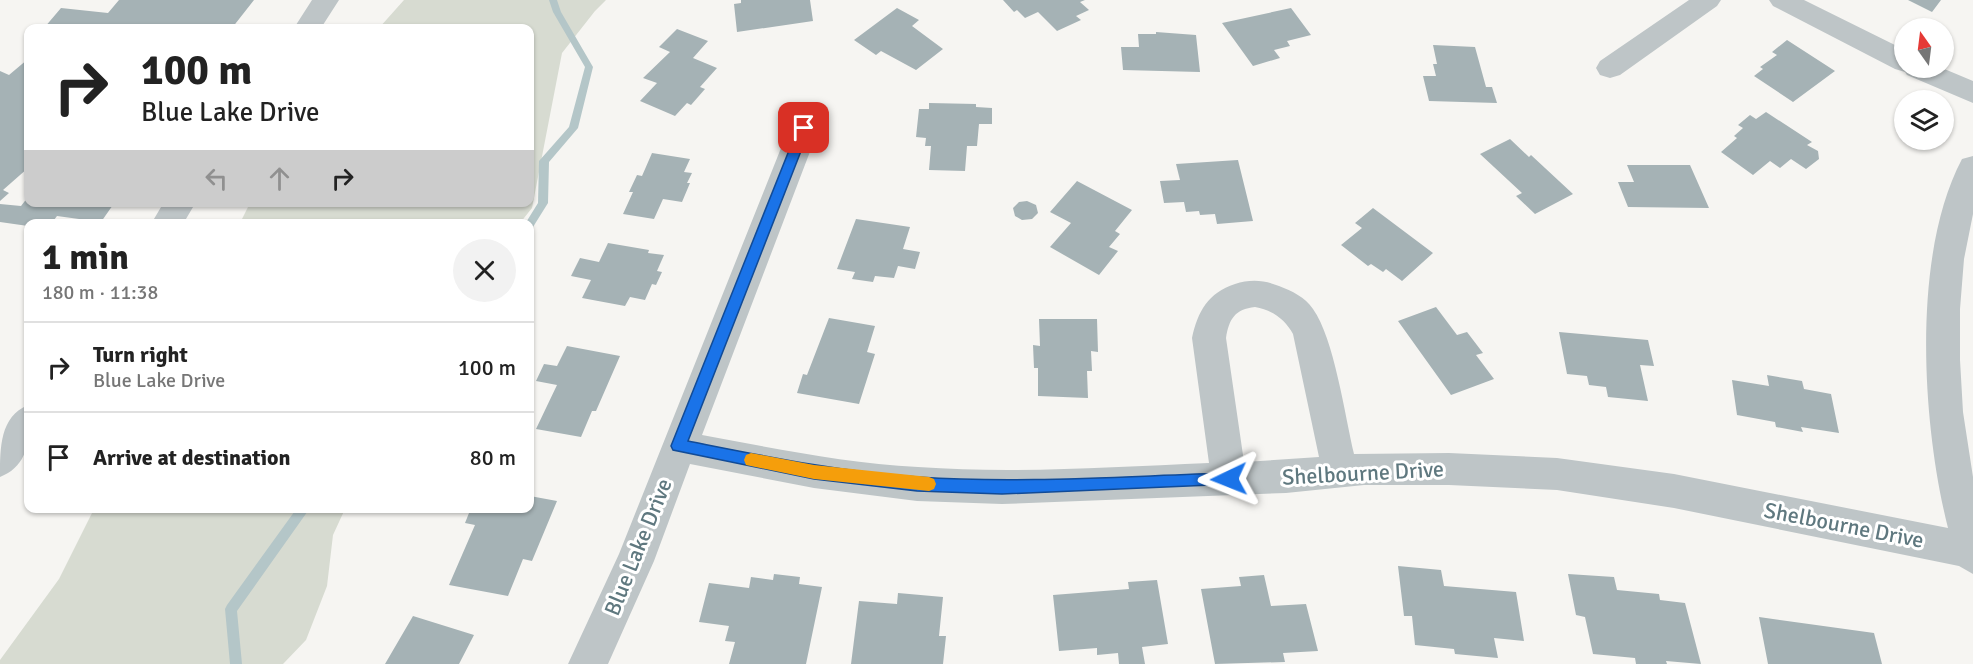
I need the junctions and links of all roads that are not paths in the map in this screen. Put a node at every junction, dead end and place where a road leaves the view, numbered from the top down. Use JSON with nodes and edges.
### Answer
{"nodes":[{"id":1,"x":326,"y":0,"type":"edge"},
{"id":2,"x":1708,"y":0,"type":"edge"},
{"id":3,"x":1782,"y":0,"type":"edge"},
{"id":4,"x":311,"y":24,"type":"edge"},
{"id":5,"x":1894,"y":56,"type":"edge"},
{"id":6,"x":1610,"y":68,"type":"dead end"},
{"id":7,"x":1939,"y":78,"type":"edge"},
{"id":8,"x":1973,"y":93,"type":"edge"},
{"id":9,"x":804,"y":128,"type":"dead end"},
{"id":10,"x":1973,"y":167,"type":"edge"},
{"id":11,"x":24,"y":426,"type":"edge"},
{"id":12,"x":678,"y":446,"type":"junction"},
{"id":13,"x":0,"y":461,"type":"edge"},
{"id":14,"x":1340,"y":471,"type":"junction"},
{"id":15,"x":1229,"y":479,"type":"junction"},
{"id":16,"x":1972,"y":554,"type":"edge"},
{"id":17,"x":588,"y":664,"type":"edge"}],
"edges":[{"from":1,"to":4,"type":"street"},
{"from":2,"to":6,"type":"street"},
{"from":3,"to":5,"type":"street"},
{"from":7,"to":8,"type":"street"},
{"from":9,"to":12,"type":"street","name":"Blue Lake Drive"},
{"from":10,"to":16,"type":"street"},
{"from":11,"to":13,"type":"street"},
{"from":12,"to":15,"type":"street","name":"Shelbourne Drive"},
{"from":12,"to":17,"type":"street","name":"Blue Lake Drive"},
{"from":14,"to":15,"type":"street","name":"Shelbourne Drive"},
{"from":14,"to":15,"type":"street"},
{"from":14,"to":16,"type":"street","name":"Shelbourne Drive"}]}
